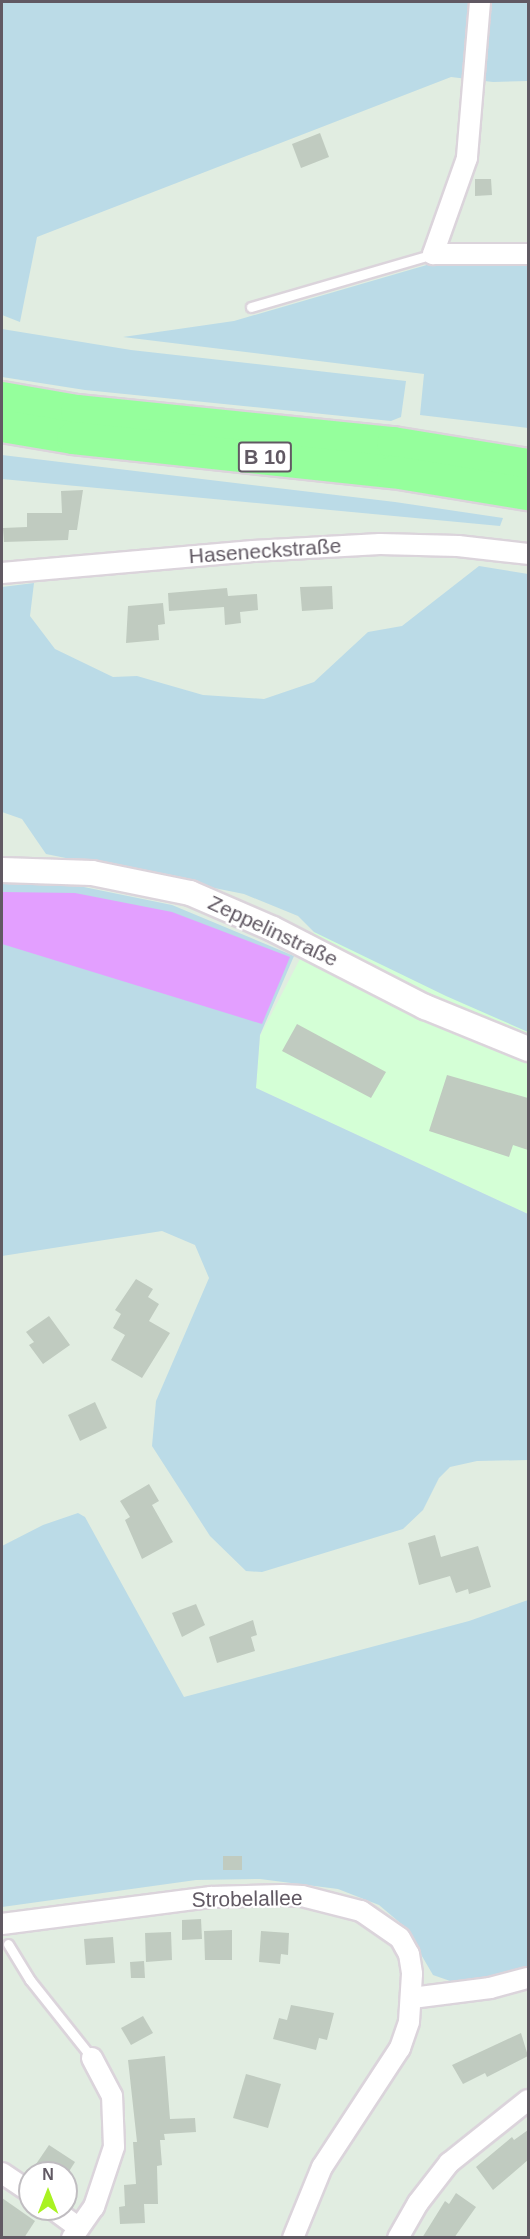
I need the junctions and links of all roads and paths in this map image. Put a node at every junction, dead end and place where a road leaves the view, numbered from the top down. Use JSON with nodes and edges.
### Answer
{"nodes":[{"id":1,"x":480,"y":2,"type":"edge"},
{"id":2,"x":434,"y":254,"type":"junction"},
{"id":3,"x":528,"y":254,"type":"edge"},
{"id":4,"x":251,"y":307,"type":"dead end"},
{"id":5,"x":2,"y":398,"type":"edge"},
{"id":6,"x":2,"y":426,"type":"edge"},
{"id":7,"x":528,"y":465,"type":"edge"},
{"id":8,"x":528,"y":494,"type":"edge"},
{"id":9,"x":528,"y":554,"type":"edge"},
{"id":10,"x":2,"y":573,"type":"edge"},
{"id":11,"x":2,"y":870,"type":"edge"},
{"id":12,"x":528,"y":1048,"type":"edge"},
{"id":13,"x":2,"y":1922,"type":"edge"},
{"id":14,"x":8,"y":1944,"type":"dead end"},
{"id":15,"x":528,"y":1978,"type":"edge"},
{"id":16,"x":412,"y":1998,"type":"junction"},
{"id":17,"x":93,"y":2058,"type":"joint"},
{"id":18,"x":528,"y":2100,"type":"edge"},
{"id":19,"x":2,"y":2173,"type":"edge"},
{"id":20,"x":18,"y":2184,"type":"edge"},
{"id":21,"x":64,"y":2221,"type":"edge"},
{"id":22,"x":75,"y":2233,"type":"edge"},
{"id":23,"x":293,"y":2238,"type":"edge"},
{"id":24,"x":398,"y":2238,"type":"edge"}],
"edges":[{"from":1,"to":2,"type":"street"},
{"from":2,"to":3,"type":"street"},
{"from":2,"to":4,"type":"lane"},
{"from":5,"to":7,"type":"highway","number":"B 10"},
{"from":6,"to":8,"type":"highway","number":"B 10"},
{"from":9,"to":10,"type":"street","name":"Haseneckstraße"},
{"from":11,"to":12,"type":"street","name":"Zeppelinstraße"},
{"from":13,"to":16,"type":"street","name":"Strobelallee"},
{"from":14,"to":17,"type":"lane"},
{"from":15,"to":16,"type":"street"},
{"from":16,"to":23,"type":"street","name":"Strobelallee"},
{"from":17,"to":22,"type":"street"},
{"from":18,"to":24,"type":"street"},
{"from":19,"to":20,"type":"street"},
{"from":21,"to":22,"type":"street"}]}
